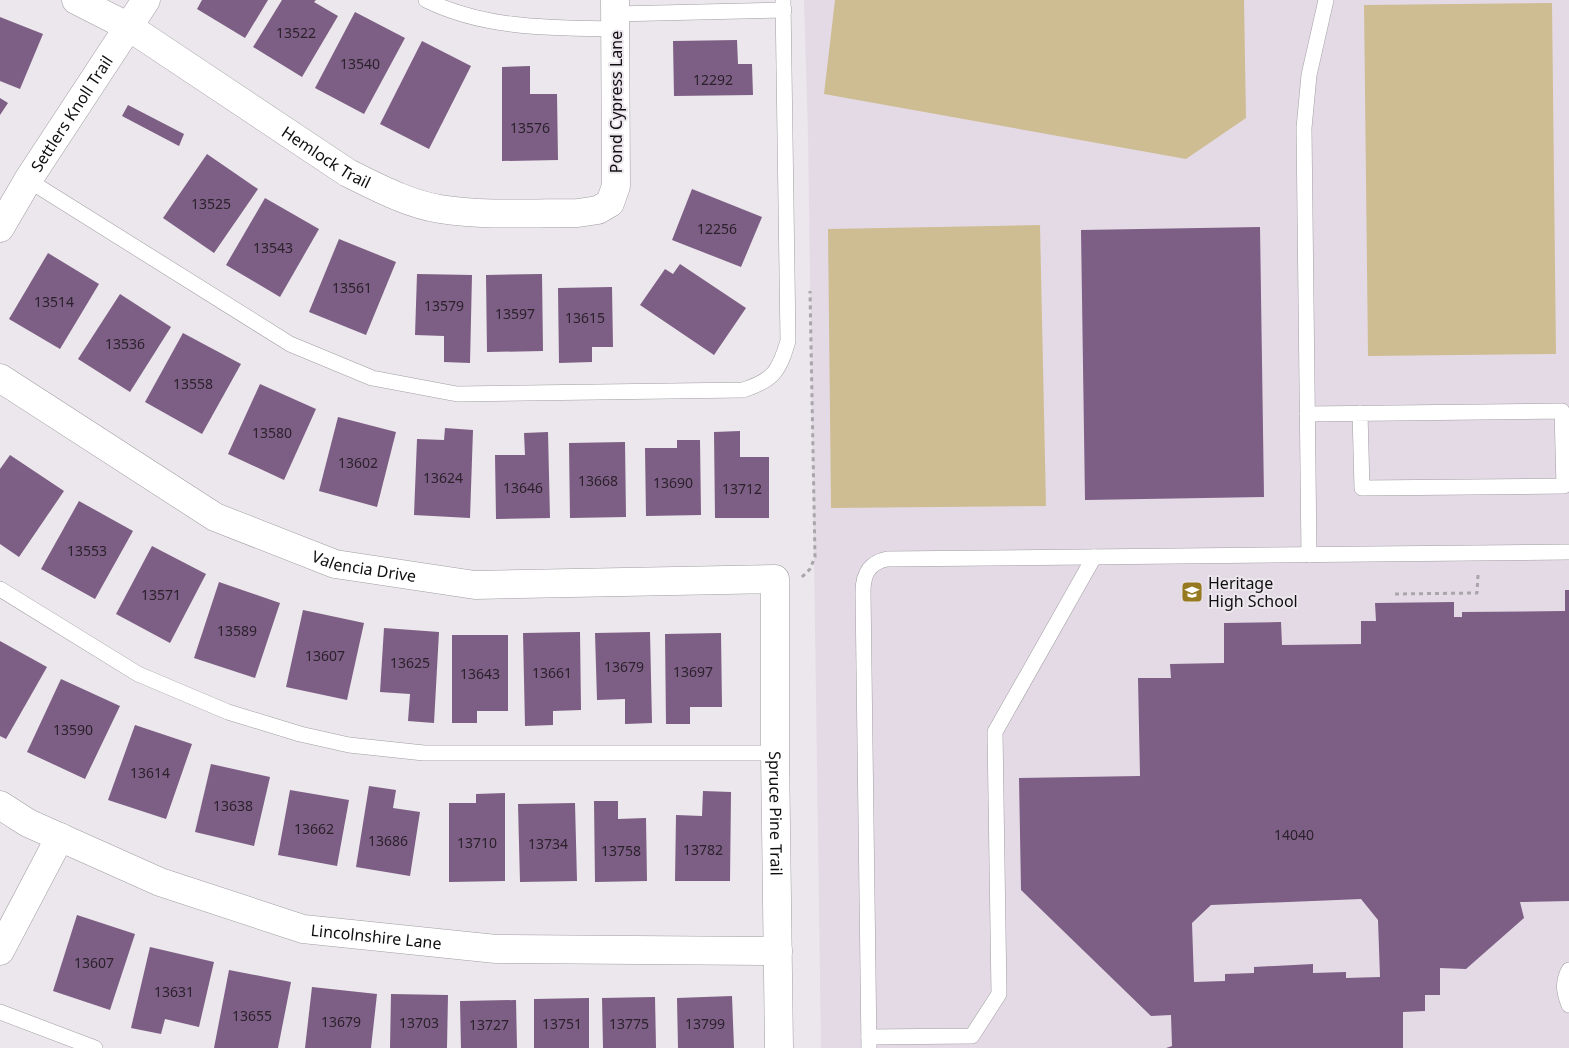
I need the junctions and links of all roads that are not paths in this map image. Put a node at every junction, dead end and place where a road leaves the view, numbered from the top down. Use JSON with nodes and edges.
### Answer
{"nodes":[{"id":1,"x":76,"y":0,"type":"edge"},
{"id":2,"x":146,"y":0,"type":"edge"},
{"id":3,"x":426,"y":0,"type":"edge"},
{"id":4,"x":1326,"y":0,"type":"edge"},
{"id":5,"x":784,"y":5,"type":"edge"},
{"id":6,"x":615,"y":14,"type":"edge"},
{"id":7,"x":129,"y":27,"type":"junction"},
{"id":8,"x":28,"y":180,"type":"junction"},
{"id":9,"x":610,"y":204,"type":"joint"},
{"id":10,"x":0,"y":228,"type":"edge"},
{"id":11,"x":0,"y":378,"type":"edge"},
{"id":12,"x":1360,"y":413,"type":"junction"},
{"id":13,"x":1307,"y":414,"type":"junction"},
{"id":14,"x":1569,"y":552,"type":"edge"},
{"id":15,"x":1309,"y":555,"type":"junction"},
{"id":16,"x":1094,"y":557,"type":"junction"},
{"id":17,"x":775,"y":580,"type":"joint"},
{"id":18,"x":0,"y":589,"type":"edge"},
{"id":19,"x":775,"y":753,"type":"junction"},
{"id":20,"x":0,"y":805,"type":"edge"},
{"id":21,"x":60,"y":837,"type":"junction"},
{"id":22,"x":0,"y":951,"type":"edge"},
{"id":23,"x":778,"y":952,"type":"junction"},
{"id":24,"x":1569,"y":970,"type":"edge"},
{"id":25,"x":1569,"y":1005,"type":"edge"},
{"id":26,"x":0,"y":1012,"type":"edge"},
{"id":27,"x":869,"y":1042,"type":"edge"},
{"id":28,"x":95,"y":1048,"type":"edge"},
{"id":29,"x":779,"y":1048,"type":"edge"}],
"edges":[{"from":1,"to":7,"type":"street","name":"Hemlock Trail"},
{"from":2,"to":7,"type":"street","name":"Settlers Knoll Trail"},
{"from":3,"to":6,"type":"lane"},
{"from":4,"to":13,"type":"lane"},
{"from":5,"to":6,"type":"lane"},
{"from":5,"to":8,"type":"lane"},
{"from":6,"to":9,"type":"street","name":"Pond Cypress Lane"},
{"from":7,"to":8,"type":"street","name":"Settlers Knoll Trail"},
{"from":7,"to":9,"type":"street","name":"Hemlock Trail"},
{"from":8,"to":10,"type":"street","name":"Settlers Knoll Trail"},
{"from":11,"to":17,"type":"street","name":"Valencia Drive"},
{"from":12,"to":12,"type":"lane"},
{"from":12,"to":13,"type":"lane"},
{"from":13,"to":15,"type":"lane"},
{"from":14,"to":15,"type":"lane"},
{"from":15,"to":16,"type":"lane"},
{"from":16,"to":27,"type":"lane"},
{"from":16,"to":27,"type":"lane"},
{"from":17,"to":19,"type":"street","name":"Spruce Pine Trail"},
{"from":18,"to":19,"type":"lane"},
{"from":19,"to":23,"type":"street","name":"Spruce Pine Trail"},
{"from":20,"to":21,"type":"street","name":"Lincolnshire Lane"},
{"from":21,"to":22,"type":"street"},
{"from":21,"to":23,"type":"street","name":"Lincolnshire Lane"},
{"from":23,"to":29,"type":"street","name":"Spruce Pine Trail"},
{"from":24,"to":25,"type":"lane"},
{"from":26,"to":28,"type":"lane"}]}
